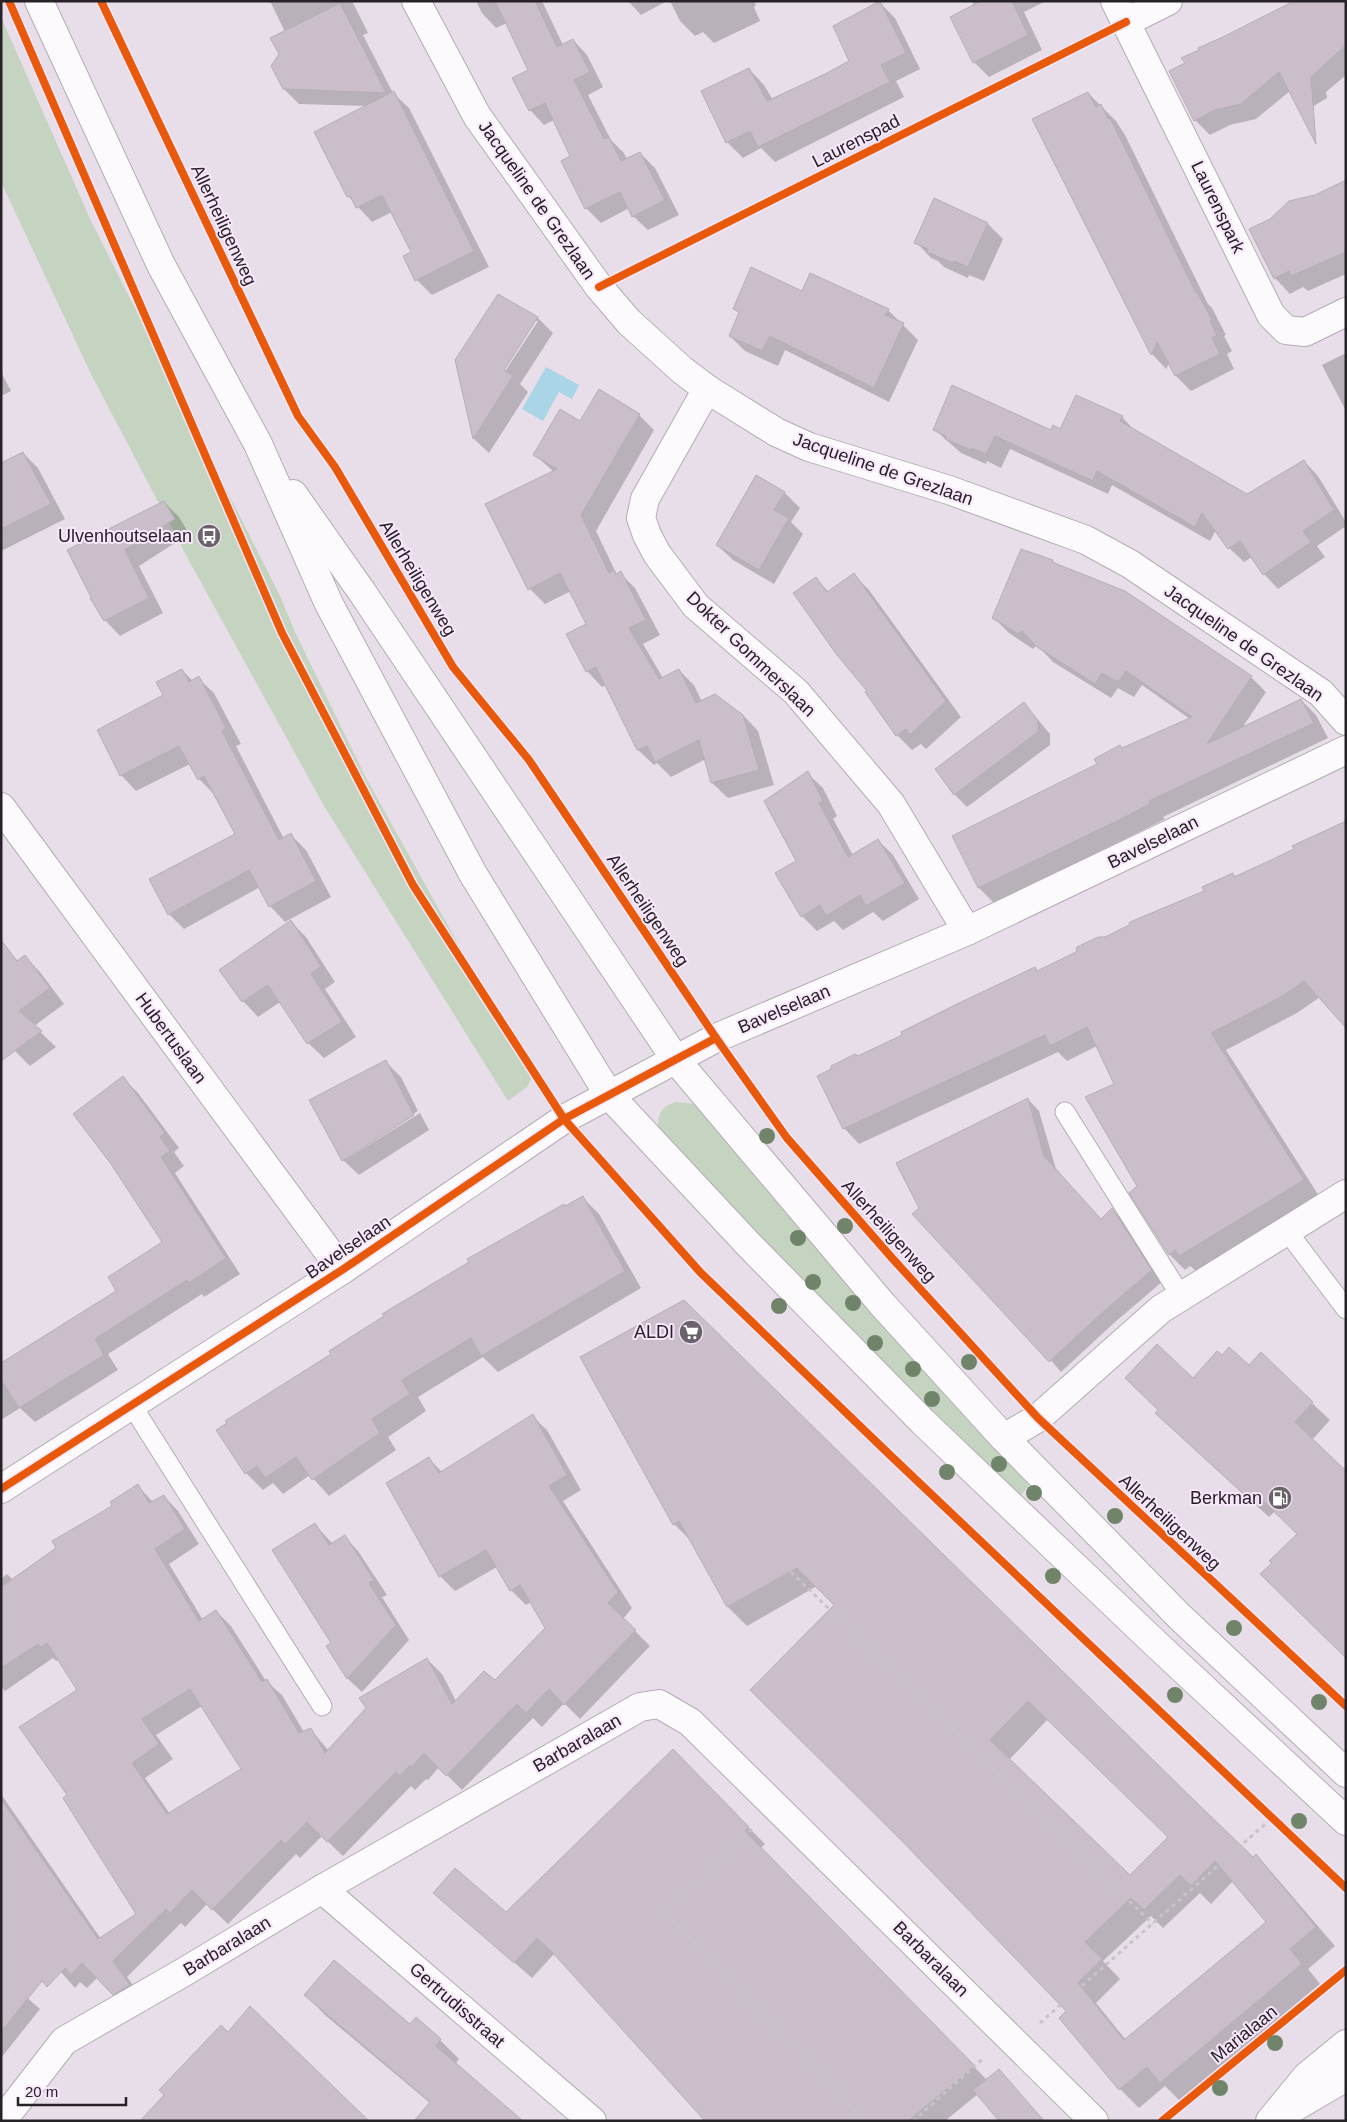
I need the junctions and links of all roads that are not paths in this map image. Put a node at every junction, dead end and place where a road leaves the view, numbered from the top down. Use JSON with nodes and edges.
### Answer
{"nodes":[{"id":1,"x":39,"y":1,"type":"edge"},
{"id":2,"x":416,"y":1,"type":"edge"},
{"id":3,"x":1168,"y":1,"type":"edge"},
{"id":4,"x":1121,"y":12,"type":"edge"},
{"id":5,"x":1346,"y":312,"type":"edge"},
{"id":6,"x":707,"y":389,"type":"junction"},
{"id":7,"x":258,"y":444,"type":"junction"},
{"id":8,"x":1346,"y":721,"type":"edge"},
{"id":9,"x":1346,"y":750,"type":"edge"},
{"id":10,"x":1,"y":807,"type":"edge"},
{"id":11,"x":967,"y":931,"type":"junction"},
{"id":12,"x":676,"y":1060,"type":"junction"},
{"id":13,"x":609,"y":1095,"type":"junction"},
{"id":14,"x":1065,"y":1112,"type":"dead end"},
{"id":15,"x":1346,"y":1194,"type":"edge"},
{"id":16,"x":1287,"y":1231,"type":"junction"},
{"id":17,"x":342,"y":1270,"type":"junction"},
{"id":18,"x":1181,"y":1296,"type":"junction"},
{"id":19,"x":1346,"y":1309,"type":"edge"},
{"id":20,"x":131,"y":1404,"type":"junction"},
{"id":21,"x":1004,"y":1438,"type":"junction"},
{"id":22,"x":1,"y":1489,"type":"edge"},
{"id":23,"x":322,"y":1706,"type":"dead end"},
{"id":24,"x":1346,"y":1773,"type":"edge"},
{"id":25,"x":1346,"y":1821,"type":"edge"},
{"id":26,"x":322,"y":1889,"type":"junction"},
{"id":27,"x":1346,"y":2044,"type":"edge"},
{"id":28,"x":1346,"y":2077,"type":"edge"},
{"id":29,"x":2,"y":2121,"type":"edge"},
{"id":30,"x":592,"y":2121,"type":"edge"},
{"id":31,"x":1094,"y":2121,"type":"edge"},
{"id":32,"x":1270,"y":2121,"type":"edge"}],
"edges":[{"from":1,"to":7,"type":"street"},
{"from":2,"to":6,"type":"street","name":"Jacqueline de Grezlaan"},
{"from":3,"to":4,"type":"street","name":"Laurenspark"},
{"from":4,"to":5,"type":"street","name":"Laurenspark"},
{"from":6,"to":8,"type":"street","name":"Jacqueline de Grezlaan"},
{"from":6,"to":11,"type":"street","name":"Dokter Gommerslaan"},
{"from":7,"to":12,"type":"street"},
{"from":7,"to":13,"type":"street"},
{"from":9,"to":11,"type":"street","name":"Bavelselaan"},
{"from":10,"to":17,"type":"street","name":"Hubertuslaan"},
{"from":11,"to":12,"type":"street","name":"Bavelselaan"},
{"from":12,"to":13,"type":"street","name":"Bavelselaan"},
{"from":12,"to":21,"type":"street"},
{"from":13,"to":17,"type":"street","name":"Bavelselaan"},
{"from":13,"to":25,"type":"street"},
{"from":14,"to":18,"type":"lane"},
{"from":15,"to":16,"type":"street"},
{"from":16,"to":18,"type":"street"},
{"from":16,"to":19,"type":"lane"},
{"from":17,"to":20,"type":"street","name":"Bavelselaan"},
{"from":18,"to":21,"type":"street"},
{"from":20,"to":22,"type":"street","name":"Bavelselaan"},
{"from":20,"to":23,"type":"lane"},
{"from":21,"to":24,"type":"street"},
{"from":26,"to":29,"type":"street","name":"Barbaralaan"},
{"from":26,"to":30,"type":"street","name":"Gertrudisstraat"},
{"from":26,"to":31,"type":"street","name":"Barbaralaan"},
{"from":27,"to":32,"type":"street"},
{"from":28,"to":32,"type":"street"}]}
